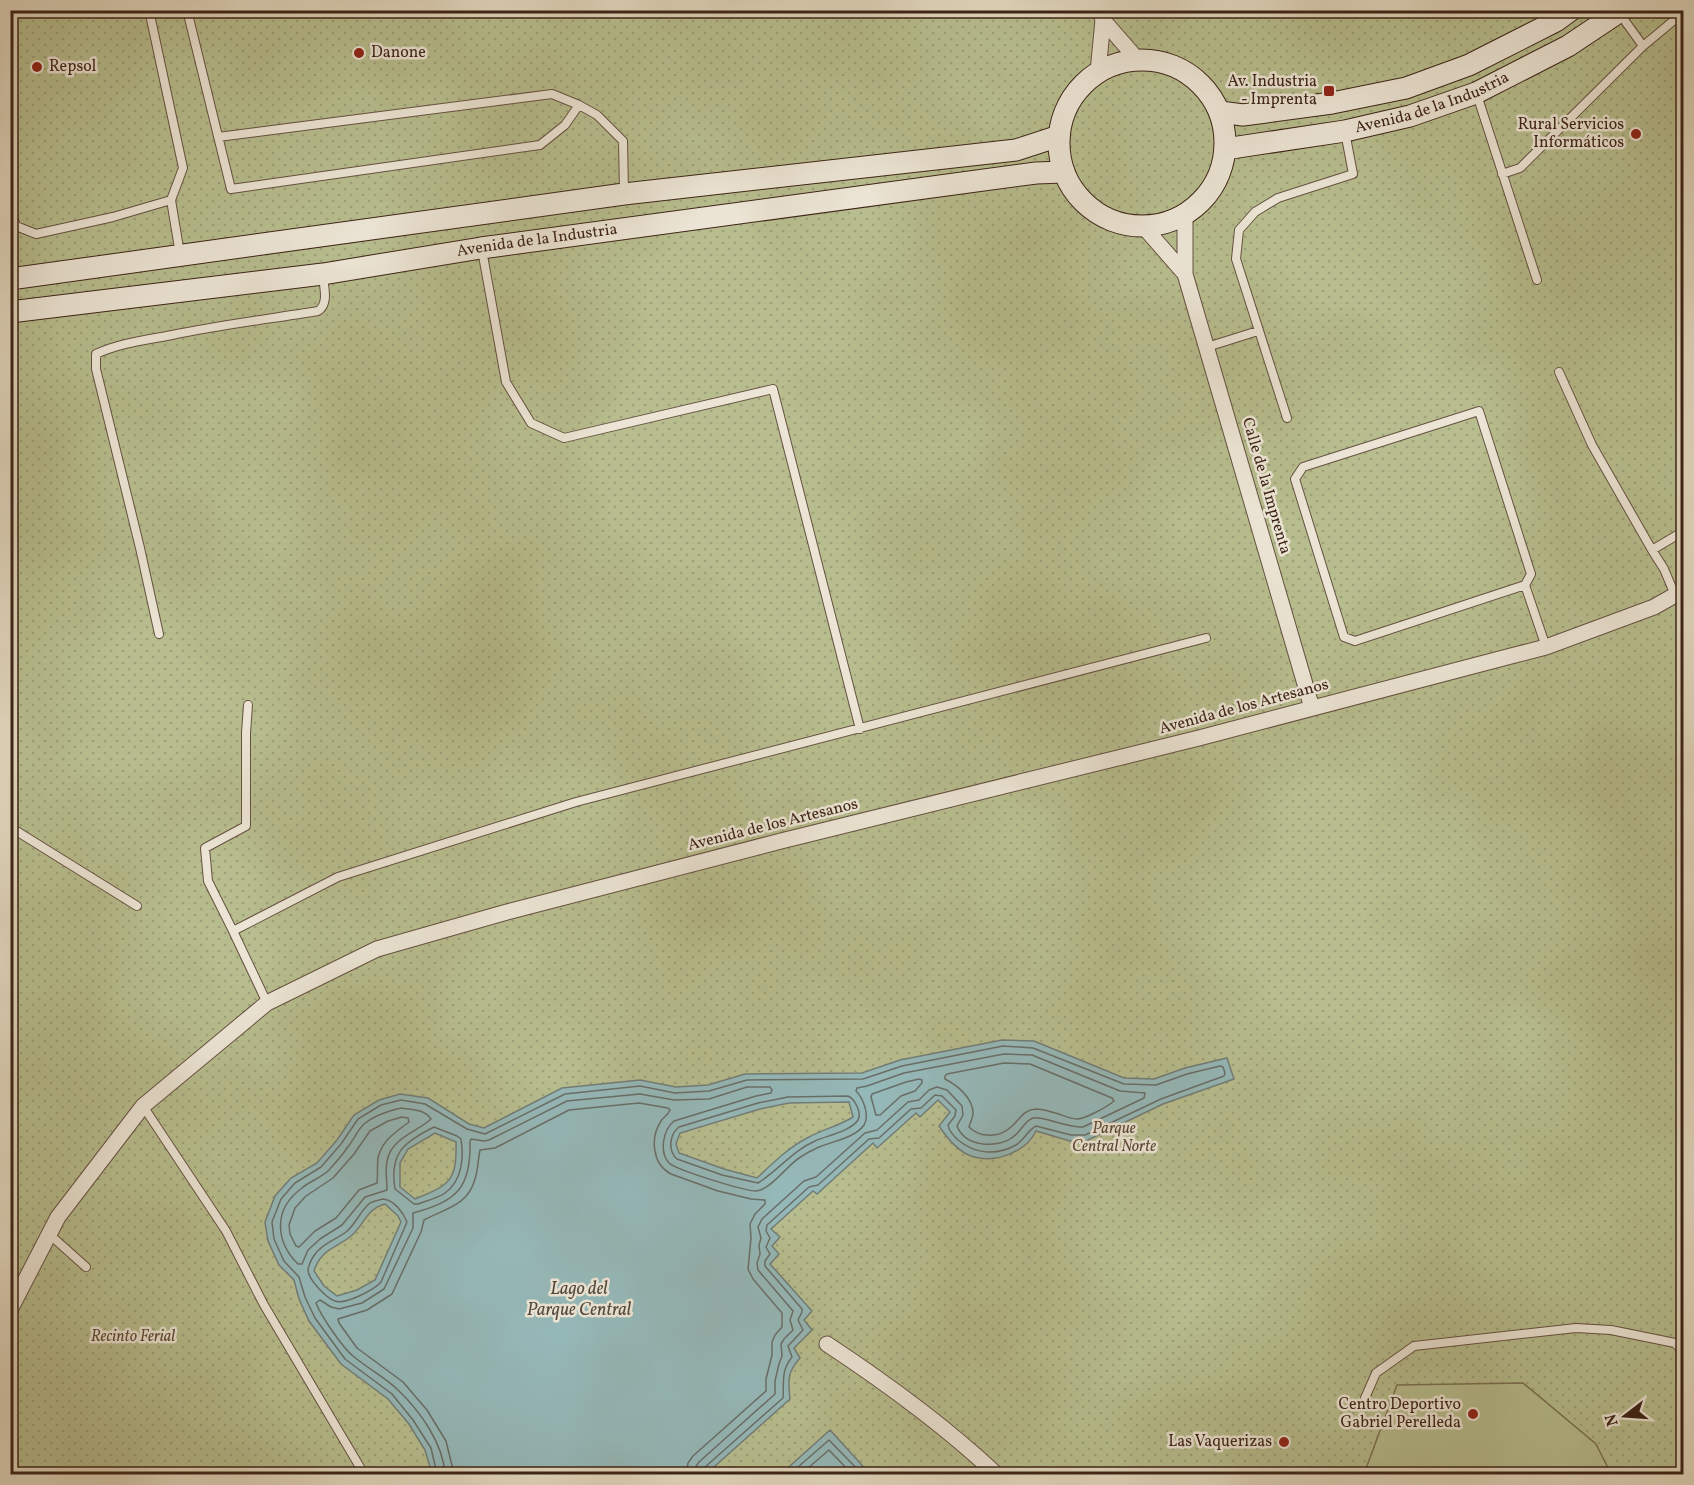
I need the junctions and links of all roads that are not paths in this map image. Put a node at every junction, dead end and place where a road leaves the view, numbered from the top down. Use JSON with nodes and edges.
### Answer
{"nodes":[{"id":1,"x":149,"y":10,"type":"edge"},
{"id":2,"x":187,"y":10,"type":"edge"},
{"id":3,"x":1571,"y":10,"type":"edge"},
{"id":4,"x":1621,"y":12,"type":"edge"},
{"id":5,"x":1683,"y":12,"type":"edge"},
{"id":6,"x":1102,"y":15,"type":"edge"},
{"id":7,"x":1643,"y":46,"type":"junction"},
{"id":8,"x":1137,"y":59,"type":"junction"},
{"id":9,"x":1098,"y":72,"type":"junction"},
{"id":10,"x":1476,"y":93,"type":"junction"},
{"id":11,"x":579,"y":105,"type":"junction"},
{"id":12,"x":1220,"y":112,"type":"junction"},
{"id":13,"x":1345,"y":131,"type":"junction"},
{"id":14,"x":1059,"y":135,"type":"junction"},
{"id":15,"x":218,"y":137,"type":"junction"},
{"id":16,"x":1225,"y":149,"type":"junction"},
{"id":17,"x":1064,"y":172,"type":"junction"},
{"id":18,"x":1502,"y":174,"type":"junction"},
{"id":19,"x":624,"y":194,"type":"junction"},
{"id":20,"x":171,"y":200,"type":"junction"},
{"id":21,"x":10,"y":209,"type":"edge"},
{"id":22,"x":1185,"y":215,"type":"junction"},
{"id":23,"x":1143,"y":226,"type":"junction"},
{"id":24,"x":481,"y":248,"type":"junction"},
{"id":25,"x":180,"y":256,"type":"junction"},
{"id":26,"x":322,"y":274,"type":"junction"},
{"id":27,"x":1185,"y":274,"type":"junction"},
{"id":28,"x":10,"y":279,"type":"edge"},
{"id":29,"x":1537,"y":280,"type":"dead end"},
{"id":30,"x":10,"y":312,"type":"edge"},
{"id":31,"x":1258,"y":331,"type":"junction"},
{"id":32,"x":1207,"y":347,"type":"junction"},
{"id":33,"x":1559,"y":372,"type":"dead end"},
{"id":34,"x":1287,"y":418,"type":"dead end"},
{"id":35,"x":1683,"y":531,"type":"edge"},
{"id":36,"x":1652,"y":550,"type":"junction"},
{"id":37,"x":1525,"y":585,"type":"junction"},
{"id":38,"x":1679,"y":593,"type":"edge"},
{"id":39,"x":159,"y":634,"type":"dead end"},
{"id":40,"x":1206,"y":638,"type":"dead end"},
{"id":41,"x":1546,"y":646,"type":"junction"},
{"id":42,"x":248,"y":705,"type":"dead end"},
{"id":43,"x":1312,"y":708,"type":"junction"},
{"id":44,"x":860,"y":729,"type":"junction"},
{"id":45,"x":10,"y":827,"type":"edge"},
{"id":46,"x":137,"y":906,"type":"dead end"},
{"id":47,"x":233,"y":931,"type":"junction"},
{"id":48,"x":267,"y":1003,"type":"junction"},
{"id":49,"x":143,"y":1106,"type":"junction"},
{"id":50,"x":49,"y":1234,"type":"junction"},
{"id":51,"x":86,"y":1267,"type":"dead end"},
{"id":52,"x":10,"y":1310,"type":"edge"},
{"id":53,"x":826,"y":1344,"type":"dead end"},
{"id":54,"x":1683,"y":1353,"type":"edge"},
{"id":55,"x":1365,"y":1398,"type":"dead end"},
{"id":56,"x":364,"y":1474,"type":"edge"},
{"id":57,"x":996,"y":1474,"type":"edge"}],
"edges":[{"from":1,"to":20,"type":"lane"},
{"from":2,"to":15,"type":"lane"},
{"from":3,"to":12,"type":"street","name":"Avenida de la Industria"},
{"from":4,"to":7,"type":"lane"},
{"from":4,"to":10,"type":"street","name":"Avenida de la Industria"},
{"from":5,"to":7,"type":"lane"},
{"from":6,"to":8,"type":"street"},
{"from":6,"to":9,"type":"street"},
{"from":7,"to":18,"type":"lane"},
{"from":8,"to":9,"type":"street"},
{"from":8,"to":12,"type":"street"},
{"from":9,"to":14,"type":"street"},
{"from":10,"to":13,"type":"street","name":"Avenida de la Industria"},
{"from":10,"to":18,"type":"lane"},
{"from":11,"to":15,"type":"lane"},
{"from":11,"to":15,"type":"lane"},
{"from":11,"to":19,"type":"lane"},
{"from":12,"to":16,"type":"street"},
{"from":13,"to":16,"type":"street","name":"Avenida de la Industria"},
{"from":13,"to":31,"type":"lane"},
{"from":14,"to":17,"type":"street"},
{"from":14,"to":19,"type":"street","name":"Avenida de la Industria"},
{"from":16,"to":22,"type":"street"},
{"from":17,"to":23,"type":"street"},
{"from":17,"to":24,"type":"street","name":"Avenida de la Industria"},
{"from":18,"to":29,"type":"lane"},
{"from":19,"to":25,"type":"street","name":"Avenida de la Industria"},
{"from":20,"to":21,"type":"lane"},
{"from":20,"to":25,"type":"lane"},
{"from":22,"to":23,"type":"street"},
{"from":22,"to":27,"type":"street","name":"Calle de la Imprenta"},
{"from":23,"to":27,"type":"street","name":"Calle de la Imprenta"},
{"from":24,"to":26,"type":"street","name":"Avenida de la Industria"},
{"from":24,"to":44,"type":"lane"},
{"from":25,"to":28,"type":"street","name":"Avenida de la Industria"},
{"from":26,"to":30,"type":"street","name":"Avenida de la Industria"},
{"from":26,"to":39,"type":"lane"},
{"from":27,"to":32,"type":"street","name":"Calle de la Imprenta"},
{"from":31,"to":32,"type":"lane"},
{"from":31,"to":34,"type":"lane"},
{"from":32,"to":43,"type":"street","name":"Calle de la Imprenta"},
{"from":33,"to":36,"type":"lane"},
{"from":35,"to":36,"type":"lane"},
{"from":36,"to":38,"type":"lane"},
{"from":37,"to":37,"type":"lane"},
{"from":37,"to":41,"type":"lane"},
{"from":38,"to":41,"type":"street","name":"Avenida de los Artesanos"},
{"from":40,"to":44,"type":"lane"},
{"from":41,"to":43,"type":"street","name":"Avenida de los Artesanos"},
{"from":42,"to":47,"type":"lane"},
{"from":43,"to":48,"type":"street","name":"Avenida de los Artesanos"},
{"from":44,"to":47,"type":"lane"},
{"from":45,"to":46,"type":"lane"},
{"from":47,"to":48,"type":"lane"},
{"from":48,"to":49,"type":"street","name":"Avenida de los Artesanos"},
{"from":49,"to":50,"type":"street","name":"Avenida de los Artesanos"},
{"from":49,"to":56,"type":"lane"},
{"from":50,"to":51,"type":"lane"},
{"from":50,"to":52,"type":"street","name":"Avenida de los Artesanos"},
{"from":53,"to":57,"type":"street"},
{"from":54,"to":55,"type":"lane"}]}
